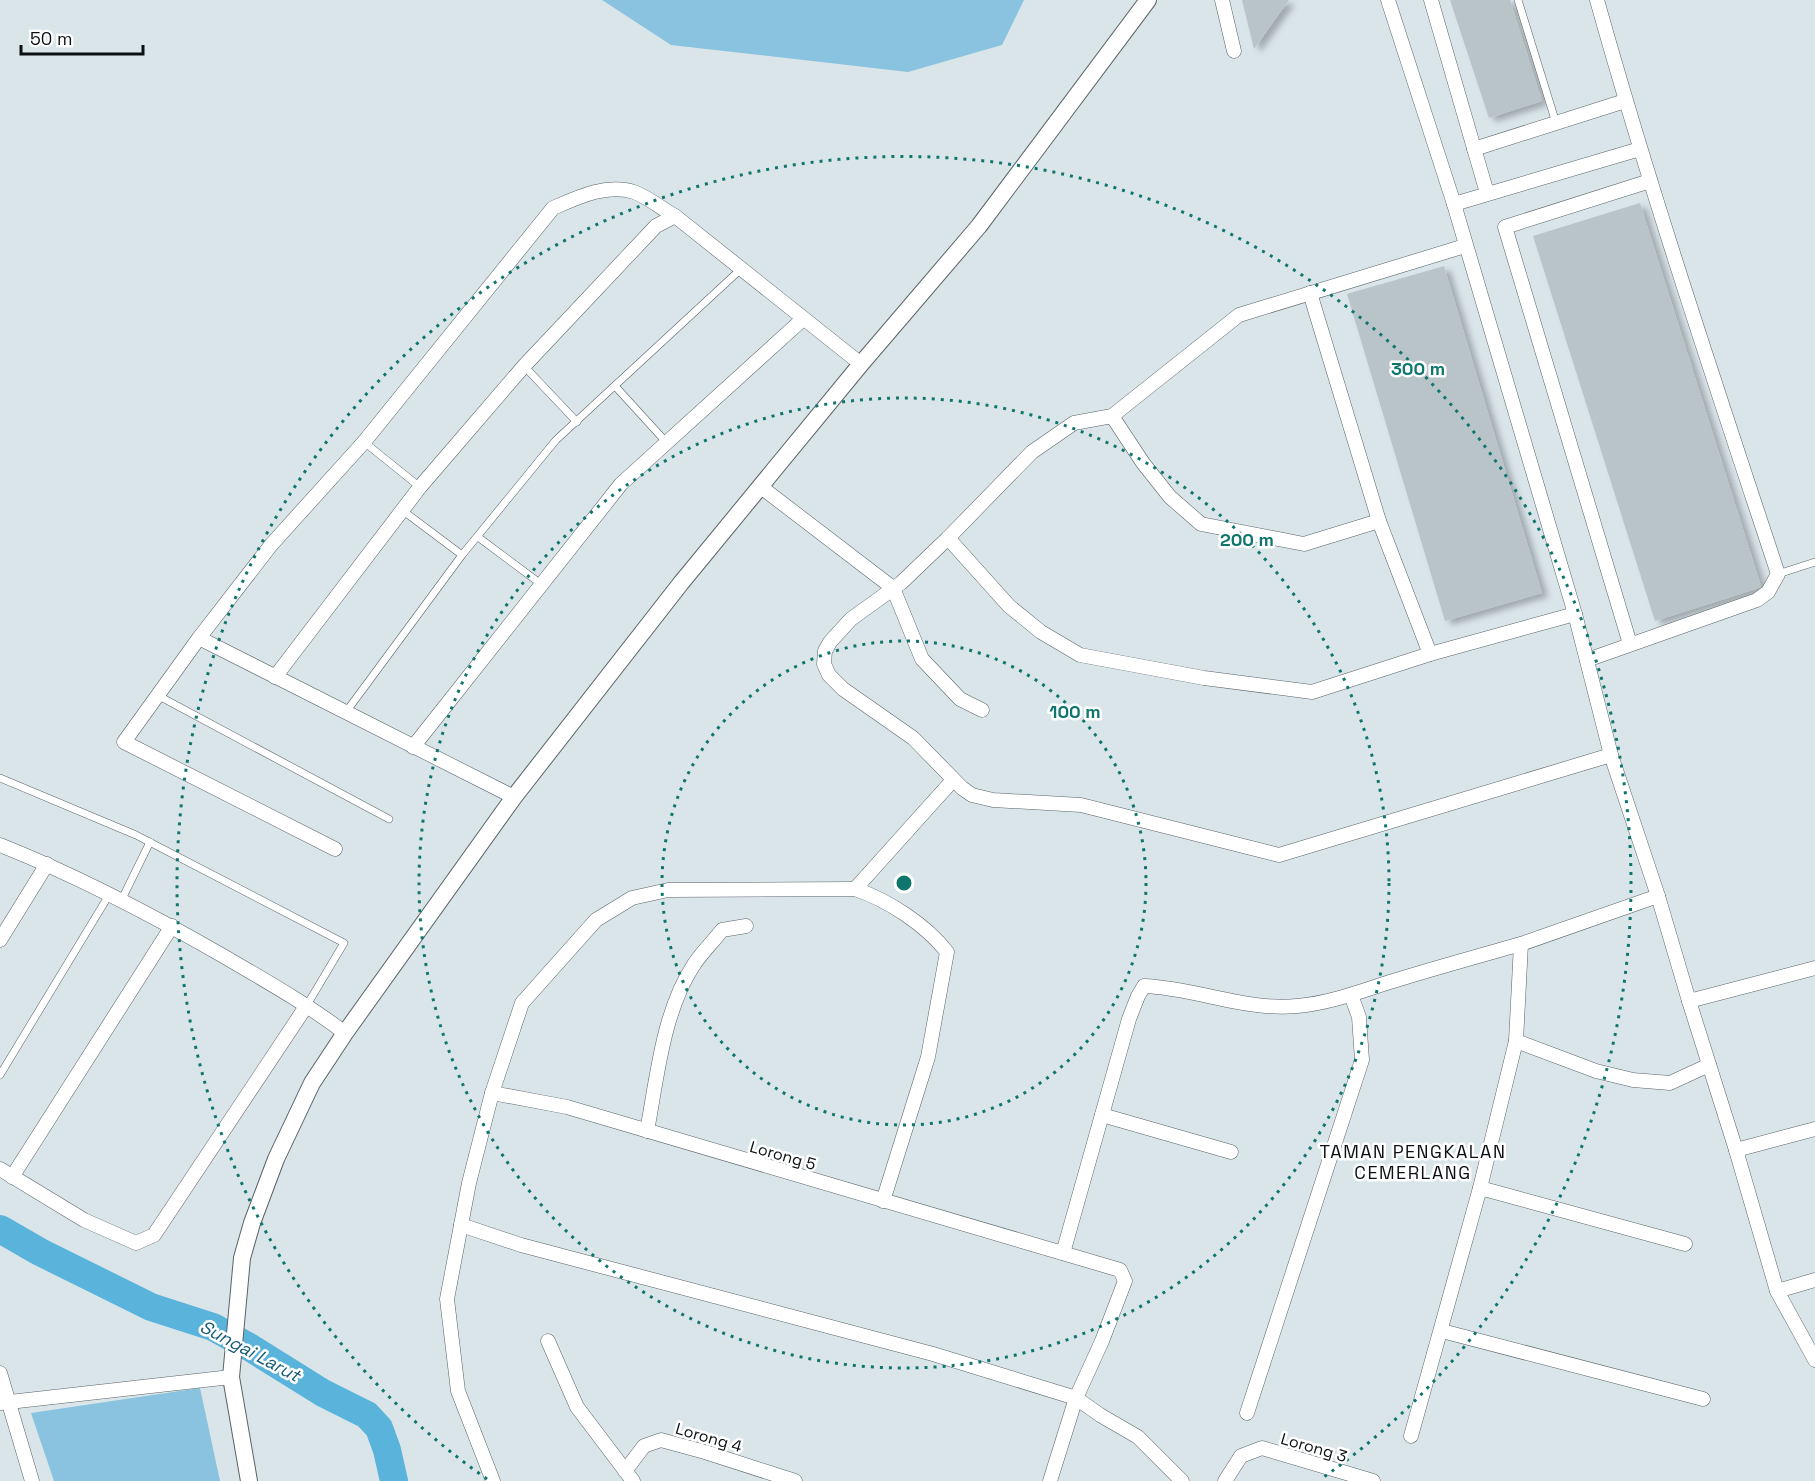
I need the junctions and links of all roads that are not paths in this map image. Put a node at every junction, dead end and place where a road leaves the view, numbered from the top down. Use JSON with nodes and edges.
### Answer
{"nodes":[{"id":1,"x":1148,"y":0,"type":"edge"},
{"id":2,"x":1222,"y":0,"type":"edge"},
{"id":3,"x":1388,"y":0,"type":"edge"},
{"id":4,"x":1431,"y":0,"type":"edge"},
{"id":5,"x":1518,"y":0,"type":"edge"},
{"id":6,"x":1597,"y":0,"type":"edge"},
{"id":7,"x":1234,"y":51,"type":"dead end"},
{"id":8,"x":1625,"y":101,"type":"junction"},
{"id":9,"x":1556,"y":123,"type":"junction"},
{"id":10,"x":1474,"y":149,"type":"junction"},
{"id":11,"x":1640,"y":149,"type":"junction"},
{"id":12,"x":1650,"y":181,"type":"junction"},
{"id":13,"x":1487,"y":193,"type":"junction"},
{"id":14,"x":1454,"y":204,"type":"junction"},
{"id":15,"x":675,"y":216,"type":"junction"},
{"id":16,"x":1465,"y":246,"type":"junction"},
{"id":17,"x":741,"y":269,"type":"junction"},
{"id":18,"x":1310,"y":293,"type":"junction"},
{"id":19,"x":803,"y":319,"type":"junction"},
{"id":20,"x":861,"y":364,"type":"junction"},
{"id":21,"x":524,"y":366,"type":"junction"},
{"id":22,"x":615,"y":386,"type":"junction"},
{"id":23,"x":1113,"y":416,"type":"junction"},
{"id":24,"x":577,"y":422,"type":"junction"},
{"id":25,"x":364,"y":442,"type":"junction"},
{"id":26,"x":667,"y":443,"type":"junction"},
{"id":27,"x":420,"y":487,"type":"junction"},
{"id":28,"x":760,"y":487,"type":"junction"},
{"id":29,"x":402,"y":510,"type":"junction"},
{"id":30,"x":1379,"y":521,"type":"junction"},
{"id":31,"x":478,"y":537,"type":"junction"},
{"id":32,"x":948,"y":538,"type":"junction"},
{"id":33,"x":462,"y":555,"type":"junction"},
{"id":34,"x":1815,"y":561,"type":"edge"},
{"id":35,"x":1778,"y":574,"type":"junction"},
{"id":36,"x":542,"y":584,"type":"junction"},
{"id":37,"x":893,"y":588,"type":"junction"},
{"id":38,"x":1575,"y":614,"type":"junction"},
{"id":39,"x":199,"y":639,"type":"junction"},
{"id":40,"x":1630,"y":644,"type":"junction"},
{"id":41,"x":1430,"y":654,"type":"junction"},
{"id":42,"x":1587,"y":660,"type":"junction"},
{"id":43,"x":275,"y":677,"type":"junction"},
{"id":44,"x":157,"y":695,"type":"junction"},
{"id":45,"x":982,"y":710,"type":"dead end"},
{"id":46,"x":346,"y":712,"type":"junction"},
{"id":47,"x":413,"y":747,"type":"junction"},
{"id":48,"x":1611,"y":755,"type":"junction"},
{"id":49,"x":0,"y":778,"type":"edge"},
{"id":50,"x":953,"y":780,"type":"junction"},
{"id":51,"x":514,"y":797,"type":"junction"},
{"id":52,"x":389,"y":819,"type":"dead end"},
{"id":53,"x":150,"y":842,"type":"junction"},
{"id":54,"x":0,"y":844,"type":"edge"},
{"id":55,"x":335,"y":849,"type":"dead end"},
{"id":56,"x":47,"y":864,"type":"junction"},
{"id":57,"x":855,"y":889,"type":"junction"},
{"id":58,"x":1658,"y":896,"type":"junction"},
{"id":59,"x":115,"y":898,"type":"junction"},
{"id":60,"x":172,"y":926,"type":"junction"},
{"id":61,"x":746,"y":926,"type":"dead end"},
{"id":62,"x":0,"y":940,"type":"edge"},
{"id":63,"x":1521,"y":944,"type":"junction"},
{"id":64,"x":1815,"y":968,"type":"edge"},
{"id":65,"x":1351,"y":995,"type":"junction"},
{"id":66,"x":1689,"y":1000,"type":"junction"},
{"id":67,"x":307,"y":1005,"type":"junction"},
{"id":68,"x":345,"y":1032,"type":"junction"},
{"id":69,"x":1516,"y":1041,"type":"junction"},
{"id":70,"x":1709,"y":1065,"type":"junction"},
{"id":71,"x":0,"y":1075,"type":"edge"},
{"id":72,"x":492,"y":1093,"type":"junction"},
{"id":73,"x":1102,"y":1115,"type":"junction"},
{"id":74,"x":1815,"y":1129,"type":"edge"},
{"id":75,"x":647,"y":1131,"type":"junction"},
{"id":76,"x":1736,"y":1149,"type":"junction"},
{"id":77,"x":1231,"y":1152,"type":"dead end"},
{"id":78,"x":6,"y":1173,"type":"edge"},
{"id":79,"x":1480,"y":1188,"type":"junction"},
{"id":80,"x":883,"y":1201,"type":"junction"},
{"id":81,"x":461,"y":1225,"type":"junction"},
{"id":82,"x":1685,"y":1245,"type":"dead end"},
{"id":83,"x":1063,"y":1253,"type":"junction"},
{"id":84,"x":1815,"y":1280,"type":"edge"},
{"id":85,"x":1777,"y":1291,"type":"junction"},
{"id":86,"x":1442,"y":1331,"type":"junction"},
{"id":87,"x":548,"y":1341,"type":"dead end"},
{"id":88,"x":1815,"y":1360,"type":"edge"},
{"id":89,"x":0,"y":1372,"type":"edge"},
{"id":90,"x":231,"y":1377,"type":"junction"},
{"id":91,"x":1076,"y":1398,"type":"junction"},
{"id":92,"x":1703,"y":1400,"type":"dead end"},
{"id":93,"x":4,"y":1402,"type":"edge"},
{"id":94,"x":1247,"y":1413,"type":"dead end"},
{"id":95,"x":1412,"y":1436,"type":"dead end"},
{"id":96,"x":629,"y":1476,"type":"edge"},
{"id":97,"x":32,"y":1481,"type":"edge"},
{"id":98,"x":249,"y":1481,"type":"edge"},
{"id":99,"x":492,"y":1481,"type":"edge"},
{"id":100,"x":795,"y":1481,"type":"edge"},
{"id":101,"x":1050,"y":1481,"type":"edge"},
{"id":102,"x":1182,"y":1481,"type":"edge"},
{"id":103,"x":1225,"y":1481,"type":"edge"},
{"id":104,"x":1372,"y":1481,"type":"edge"}],
"edges":[{"from":1,"to":20,"type":"street"},
{"from":2,"to":7,"type":"street"},
{"from":3,"to":14,"type":"street"},
{"from":4,"to":10,"type":"street"},
{"from":5,"to":9,"type":"lane"},
{"from":6,"to":8,"type":"street"},
{"from":8,"to":9,"type":"street"},
{"from":8,"to":11,"type":"street"},
{"from":9,"to":10,"type":"street"},
{"from":10,"to":13,"type":"street"},
{"from":11,"to":12,"type":"street"},
{"from":11,"to":13,"type":"street"},
{"from":12,"to":35,"type":"street"},
{"from":12,"to":40,"type":"street"},
{"from":13,"to":14,"type":"street"},
{"from":14,"to":16,"type":"street"},
{"from":15,"to":17,"type":"street"},
{"from":15,"to":21,"type":"street"},
{"from":15,"to":25,"type":"street"},
{"from":16,"to":18,"type":"street"},
{"from":16,"to":38,"type":"street"},
{"from":17,"to":19,"type":"street"},
{"from":17,"to":22,"type":"lane"},
{"from":18,"to":23,"type":"street"},
{"from":18,"to":30,"type":"street"},
{"from":19,"to":20,"type":"street"},
{"from":19,"to":26,"type":"street"},
{"from":20,"to":28,"type":"street"},
{"from":21,"to":24,"type":"lane"},
{"from":21,"to":27,"type":"street"},
{"from":22,"to":24,"type":"lane"},
{"from":22,"to":26,"type":"lane"},
{"from":23,"to":30,"type":"street"},
{"from":23,"to":32,"type":"street"},
{"from":24,"to":31,"type":"lane"},
{"from":25,"to":27,"type":"lane"},
{"from":25,"to":39,"type":"street"},
{"from":26,"to":36,"type":"street"},
{"from":27,"to":29,"type":"street"},
{"from":28,"to":37,"type":"street"},
{"from":28,"to":51,"type":"street"},
{"from":29,"to":33,"type":"lane"},
{"from":29,"to":43,"type":"street"},
{"from":30,"to":41,"type":"street"},
{"from":31,"to":33,"type":"lane"},
{"from":31,"to":36,"type":"lane"},
{"from":32,"to":37,"type":"street"},
{"from":32,"to":41,"type":"street"},
{"from":33,"to":46,"type":"lane"},
{"from":34,"to":35,"type":"lane"},
{"from":35,"to":40,"type":"street"},
{"from":36,"to":47,"type":"street"},
{"from":37,"to":45,"type":"street"},
{"from":37,"to":50,"type":"street"},
{"from":38,"to":41,"type":"street"},
{"from":38,"to":42,"type":"street"},
{"from":39,"to":43,"type":"street"},
{"from":39,"to":44,"type":"street"},
{"from":40,"to":42,"type":"street"},
{"from":42,"to":48,"type":"street"},
{"from":43,"to":46,"type":"street"},
{"from":44,"to":52,"type":"lane"},
{"from":44,"to":55,"type":"street"},
{"from":46,"to":47,"type":"street"},
{"from":47,"to":51,"type":"street"},
{"from":48,"to":50,"type":"street"},
{"from":48,"to":58,"type":"street"},
{"from":49,"to":53,"type":"lane"},
{"from":50,"to":57,"type":"street"},
{"from":51,"to":68,"type":"street"},
{"from":53,"to":59,"type":"lane"},
{"from":53,"to":67,"type":"lane"},
{"from":54,"to":56,"type":"street"},
{"from":56,"to":59,"type":"street"},
{"from":56,"to":62,"type":"street"},
{"from":57,"to":72,"type":"street"},
{"from":57,"to":80,"type":"street"},
{"from":58,"to":63,"type":"street"},
{"from":58,"to":66,"type":"street"},
{"from":59,"to":60,"type":"street"},
{"from":59,"to":71,"type":"lane"},
{"from":60,"to":67,"type":"street"},
{"from":60,"to":78,"type":"street"},
{"from":61,"to":75,"type":"street"},
{"from":63,"to":65,"type":"street"},
{"from":63,"to":69,"type":"street"},
{"from":64,"to":66,"type":"street"},
{"from":65,"to":73,"type":"street"},
{"from":65,"to":94,"type":"street"},
{"from":66,"to":70,"type":"street"},
{"from":67,"to":68,"type":"street"},
{"from":67,"to":78,"type":"street"},
{"from":68,"to":90,"type":"street"},
{"from":69,"to":70,"type":"street"},
{"from":69,"to":79,"type":"street"},
{"from":70,"to":76,"type":"street"},
{"from":72,"to":75,"type":"street","name":"Lorong 5"},
{"from":72,"to":81,"type":"street"},
{"from":73,"to":77,"type":"street"},
{"from":73,"to":83,"type":"street"},
{"from":74,"to":76,"type":"street"},
{"from":75,"to":80,"type":"street","name":"Lorong 5"},
{"from":76,"to":85,"type":"street"},
{"from":79,"to":82,"type":"street"},
{"from":79,"to":86,"type":"street"},
{"from":80,"to":83,"type":"street","name":"Lorong 5"},
{"from":81,"to":91,"type":"street"},
{"from":81,"to":99,"type":"street"},
{"from":83,"to":91,"type":"street","name":"Lorong 5"},
{"from":84,"to":85,"type":"street"},
{"from":85,"to":88,"type":"street"},
{"from":86,"to":92,"type":"street"},
{"from":86,"to":95,"type":"street"},
{"from":87,"to":96,"type":"street"},
{"from":89,"to":93,"type":"street"},
{"from":90,"to":93,"type":"street"},
{"from":90,"to":98,"type":"street"},
{"from":91,"to":101,"type":"street","name":"Lorong 5"},
{"from":91,"to":102,"type":"street"},
{"from":93,"to":97,"type":"street"},
{"from":96,"to":100,"type":"street","name":"Lorong 4"},
{"from":103,"to":104,"type":"street","name":"Lorong 3"}]}
